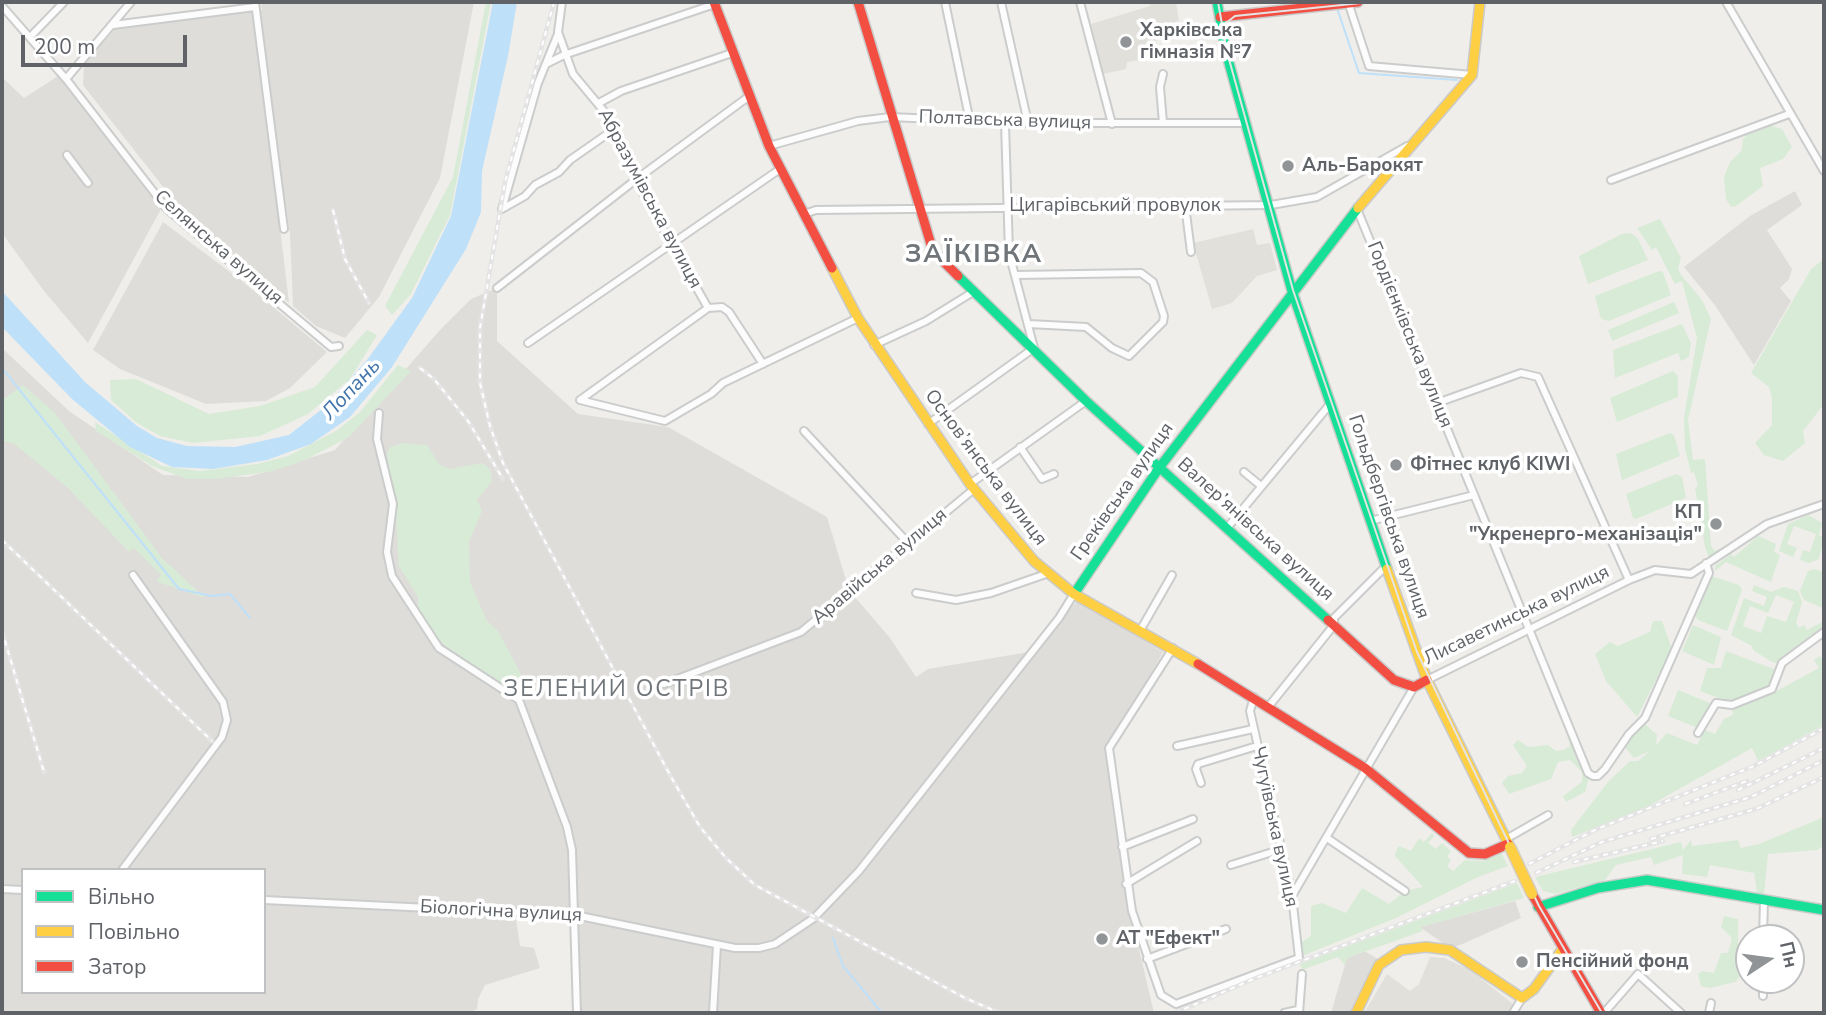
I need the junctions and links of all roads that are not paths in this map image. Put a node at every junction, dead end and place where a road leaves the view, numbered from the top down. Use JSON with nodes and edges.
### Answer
{"nodes":[{"id":1,"x":64,"y":2,"type":"edge"},
{"id":2,"x":131,"y":2,"type":"edge"},
{"id":3,"x":562,"y":2,"type":"edge"},
{"id":4,"x":861,"y":2,"type":"edge"},
{"id":5,"x":945,"y":2,"type":"edge"},
{"id":6,"x":1001,"y":2,"type":"edge"},
{"id":7,"x":1080,"y":2,"type":"edge"},
{"id":8,"x":1217,"y":2,"type":"edge"},
{"id":9,"x":1352,"y":2,"type":"edge"},
{"id":10,"x":1480,"y":2,"type":"edge"},
{"id":11,"x":1727,"y":2,"type":"edge"},
{"id":12,"x":714,"y":3,"type":"edge"},
{"id":13,"x":255,"y":4,"type":"edge"},
{"id":14,"x":2,"y":6,"type":"edge"},
{"id":15,"x":1220,"y":17,"type":"junction"},
{"id":16,"x":113,"y":25,"type":"junction"},
{"id":17,"x":558,"y":32,"type":"junction"},
{"id":18,"x":31,"y":36,"type":"junction"},
{"id":19,"x":732,"y":53,"type":"junction"},
{"id":20,"x":564,"y":55,"type":"junction"},
{"id":21,"x":546,"y":64,"type":"junction"},
{"id":22,"x":1163,"y":74,"type":"dead end"},
{"id":23,"x":1472,"y":75,"type":"junction"},
{"id":24,"x":66,"y":79,"type":"junction"},
{"id":25,"x":748,"y":97,"type":"junction"},
{"id":26,"x":599,"y":103,"type":"junction"},
{"id":27,"x":1789,"y":114,"type":"junction"},
{"id":28,"x":890,"y":117,"type":"junction"},
{"id":29,"x":970,"y":122,"type":"junction"},
{"id":30,"x":1004,"y":122,"type":"junction"},
{"id":31,"x":1163,"y":123,"type":"junction"},
{"id":32,"x":1245,"y":123,"type":"junction"},
{"id":33,"x":1028,"y":124,"type":"junction"},
{"id":34,"x":1112,"y":124,"type":"junction"},
{"id":35,"x":613,"y":130,"type":"junction"},
{"id":36,"x":1411,"y":143,"type":"junction"},
{"id":37,"x":769,"y":146,"type":"junction"},
{"id":38,"x":67,"y":155,"type":"dead end"},
{"id":39,"x":780,"y":169,"type":"junction"},
{"id":40,"x":1824,"y":171,"type":"edge"},
{"id":41,"x":638,"y":178,"type":"junction"},
{"id":42,"x":1611,"y":180,"type":"dead end"},
{"id":43,"x":89,"y":183,"type":"dead end"},
{"id":44,"x":1185,"y":205,"type":"junction"},
{"id":45,"x":1268,"y":205,"type":"junction"},
{"id":46,"x":1007,"y":207,"type":"junction"},
{"id":47,"x":919,"y":208,"type":"junction"},
{"id":48,"x":1357,"y":209,"type":"junction"},
{"id":49,"x":804,"y":214,"type":"junction"},
{"id":50,"x":284,"y":229,"type":"dead end"},
{"id":51,"x":673,"y":243,"type":"junction"},
{"id":52,"x":1191,"y":252,"type":"dead end"},
{"id":53,"x":1017,"y":275,"type":"junction"},
{"id":54,"x":497,"y":288,"type":"dead end"},
{"id":55,"x":1293,"y":291,"type":"junction"},
{"id":56,"x":973,"y":292,"type":"junction"},
{"id":57,"x":708,"y":308,"type":"junction"},
{"id":58,"x":858,"y":318,"type":"junction"},
{"id":59,"x":1029,"y":324,"type":"junction"},
{"id":60,"x":528,"y":344,"type":"dead end"},
{"id":61,"x":874,"y":345,"type":"junction"},
{"id":62,"x":340,"y":346,"type":"dead end"},
{"id":63,"x":1034,"y":348,"type":"junction"},
{"id":64,"x":763,"y":364,"type":"junction"},
{"id":65,"x":1086,"y":401,"type":"junction"},
{"id":66,"x":1331,"y":403,"type":"junction"},
{"id":67,"x":1437,"y":403,"type":"junction"},
{"id":68,"x":379,"y":413,"type":"dead end"},
{"id":69,"x":928,"y":424,"type":"junction"},
{"id":70,"x":804,"y":431,"type":"dead end"},
{"id":71,"x":1020,"y":447,"type":"junction"},
{"id":72,"x":1160,"y":468,"type":"junction"},
{"id":73,"x":1244,"y":472,"type":"dead end"},
{"id":74,"x":1054,"y":474,"type":"dead end"},
{"id":75,"x":972,"y":486,"type":"junction"},
{"id":76,"x":1261,"y":486,"type":"junction"},
{"id":77,"x":1474,"y":495,"type":"junction"},
{"id":78,"x":1824,"y":504,"type":"edge"},
{"id":79,"x":1370,"y":521,"type":"junction"},
{"id":80,"x":1227,"y":528,"type":"junction"},
{"id":81,"x":909,"y":544,"type":"junction"},
{"id":82,"x":1706,"y":563,"type":"junction"},
{"id":83,"x":1386,"y":566,"type":"junction"},
{"id":84,"x":1046,"y":574,"type":"junction"},
{"id":85,"x":133,"y":575,"type":"dead end"},
{"id":86,"x":1172,"y":575,"type":"dead end"},
{"id":87,"x":1629,"y":580,"type":"junction"},
{"id":88,"x":916,"y":593,"type":"dead end"},
{"id":89,"x":1074,"y":594,"type":"junction"},
{"id":90,"x":1334,"y":625,"type":"junction"},
{"id":91,"x":1141,"y":629,"type":"junction"},
{"id":92,"x":1529,"y":630,"type":"junction"},
{"id":93,"x":1824,"y":632,"type":"edge"},
{"id":94,"x":1173,"y":648,"type":"junction"},
{"id":95,"x":1427,"y":680,"type":"junction"},
{"id":96,"x":664,"y":684,"type":"dead end"},
{"id":97,"x":1414,"y":687,"type":"junction"},
{"id":98,"x":1254,"y":697,"type":"junction"},
{"id":99,"x":1269,"y":706,"type":"junction"},
{"id":100,"x":1253,"y":729,"type":"junction"},
{"id":101,"x":1698,"y":733,"type":"dead end"},
{"id":102,"x":1177,"y":746,"type":"dead end"},
{"id":103,"x":1257,"y":746,"type":"junction"},
{"id":104,"x":1365,"y":768,"type":"junction"},
{"id":105,"x":1201,"y":783,"type":"dead end"},
{"id":106,"x":1548,"y":816,"type":"dead end"},
{"id":107,"x":1193,"y":819,"type":"dead end"},
{"id":108,"x":1327,"y":838,"type":"junction"},
{"id":109,"x":1197,"y":841,"type":"dead end"},
{"id":110,"x":1508,"y":843,"type":"junction"},
{"id":111,"x":1122,"y":847,"type":"junction"},
{"id":112,"x":1282,"y":849,"type":"junction"},
{"id":113,"x":1231,"y":865,"type":"dead end"},
{"id":114,"x":124,"y":868,"type":"edge"},
{"id":115,"x":1126,"y":884,"type":"junction"},
{"id":116,"x":2,"y":889,"type":"edge"},
{"id":117,"x":21,"y":890,"type":"edge"},
{"id":118,"x":1405,"y":891,"type":"dead end"},
{"id":119,"x":1292,"y":896,"type":"junction"},
{"id":120,"x":266,"y":900,"type":"edge"},
{"id":121,"x":1764,"y":900,"type":"junction"},
{"id":122,"x":1538,"y":907,"type":"junction"},
{"id":123,"x":1824,"y":911,"type":"edge"},
{"id":124,"x":575,"y":915,"type":"junction"},
{"id":125,"x":1763,"y":924,"type":"edge"},
{"id":126,"x":1226,"y":929,"type":"dead end"},
{"id":127,"x":718,"y":945,"type":"junction"},
{"id":128,"x":735,"y":948,"type":"joint"},
{"id":129,"x":1562,"y":950,"type":"junction"},
{"id":130,"x":1147,"y":959,"type":"junction"},
{"id":131,"x":1302,"y":974,"type":"dead end"},
{"id":132,"x":1522,"y":998,"type":"junction"},
{"id":133,"x":1711,"y":1003,"type":"dead end"},
{"id":134,"x":1299,"y":1012,"type":"edge"},
{"id":135,"x":578,"y":1013,"type":"edge"},
{"id":136,"x":713,"y":1013,"type":"edge"},
{"id":137,"x":1284,"y":1013,"type":"edge"},
{"id":138,"x":1356,"y":1013,"type":"edge"},
{"id":139,"x":1513,"y":1013,"type":"edge"},
{"id":140,"x":1603,"y":1013,"type":"edge"},
{"id":141,"x":1681,"y":1013,"type":"edge"},
{"id":142,"x":1709,"y":1013,"type":"edge"}],
"edges":[{"from":1,"to":18,"type":"street"},
{"from":2,"to":16,"type":"street"},
{"from":3,"to":17,"type":"street"},
{"from":4,"to":28,"type":"street","name":"Валер’янівська вулиця"},
{"from":5,"to":29,"type":"street"},
{"from":6,"to":33,"type":"street"},
{"from":7,"to":34,"type":"street"},
{"from":8,"to":15,"type":"street","name":"Гольдбергівська вулиця"},
{"from":9,"to":15,"type":"street"},
{"from":9,"to":23,"type":"street"},
{"from":10,"to":23,"type":"street"},
{"from":11,"to":27,"type":"street"},
{"from":12,"to":19,"type":"street","name":"Основ’янська вулиця"},
{"from":12,"to":20,"type":"street"},
{"from":13,"to":16,"type":"street"},
{"from":13,"to":50,"type":"street"},
{"from":14,"to":18,"type":"street","name":"Селянська вулиця"},
{"from":15,"to":32,"type":"street","name":"Гольдбергівська вулиця"},
{"from":16,"to":24,"type":"street"},
{"from":17,"to":20,"type":"street","name":"Абразумівська вулиця"},
{"from":17,"to":21,"type":"street"},
{"from":18,"to":24,"type":"street","name":"Селянська вулиця"},
{"from":19,"to":25,"type":"street","name":"Основ’янська вулиця"},
{"from":19,"to":26,"type":"street"},
{"from":20,"to":21,"type":"street"},
{"from":20,"to":26,"type":"street","name":"Абразумівська вулиця"},
{"from":21,"to":35,"type":"street"},
{"from":22,"to":31,"type":"street"},
{"from":23,"to":36,"type":"street","name":"Греківська вулиця"},
{"from":24,"to":62,"type":"street","name":"Селянська вулиця"},
{"from":25,"to":37,"type":"street","name":"Основ’янська вулиця"},
{"from":25,"to":41,"type":"street"},
{"from":26,"to":35,"type":"street","name":"Абразумівська вулиця"},
{"from":27,"to":40,"type":"street"},
{"from":27,"to":42,"type":"street"},
{"from":28,"to":29,"type":"street","name":"Полтавська вулиця"},
{"from":28,"to":37,"type":"street","name":"Полтавська вулиця"},
{"from":28,"to":47,"type":"street","name":"Валер’янівська вулиця"},
{"from":29,"to":30,"type":"street","name":"Полтавська вулиця"},
{"from":30,"to":33,"type":"street","name":"Полтавська вулиця"},
{"from":30,"to":46,"type":"street"},
{"from":31,"to":32,"type":"street","name":"Полтавська вулиця"},
{"from":31,"to":34,"type":"street","name":"Полтавська вулиця"},
{"from":32,"to":45,"type":"street","name":"Гольдбергівська вулиця"},
{"from":33,"to":34,"type":"street","name":"Полтавська вулиця"},
{"from":35,"to":41,"type":"street","name":"Абразумівська вулиця"},
{"from":36,"to":45,"type":"street","name":"Цигарівський провулок"},
{"from":36,"to":48,"type":"street","name":"Греківська вулиця"},
{"from":37,"to":39,"type":"street","name":"Основ’янська вулиця"},
{"from":38,"to":43,"type":"street"},
{"from":39,"to":49,"type":"street","name":"Основ’янська вулиця"},
{"from":39,"to":51,"type":"street"},
{"from":41,"to":51,"type":"street","name":"Абразумівська вулиця"},
{"from":41,"to":54,"type":"street"},
{"from":44,"to":45,"type":"street","name":"Цигарівський провулок"},
{"from":44,"to":46,"type":"street","name":"Цигарівський провулок"},
{"from":44,"to":52,"type":"street"},
{"from":45,"to":55,"type":"street","name":"Гольдбергівська вулиця"},
{"from":46,"to":47,"type":"street","name":"Цигарівський провулок"},
{"from":46,"to":53,"type":"street"},
{"from":47,"to":49,"type":"street","name":"Цигарівський провулок"},
{"from":47,"to":56,"type":"street","name":"Валер’янівська вулиця"},
{"from":48,"to":55,"type":"street","name":"Греківська вулиця"},
{"from":48,"to":67,"type":"street","name":"Гордієнківська вулиця"},
{"from":49,"to":58,"type":"street","name":"Основ’янська вулиця"},
{"from":51,"to":57,"type":"street","name":"Абразумівська вулиця"},
{"from":51,"to":60,"type":"street"},
{"from":53,"to":59,"type":"street"},
{"from":53,"to":59,"type":"street"},
{"from":55,"to":66,"type":"street","name":"Гольдбергівська вулиця"},
{"from":55,"to":72,"type":"street","name":"Греківська вулиця"},
{"from":56,"to":61,"type":"street"},
{"from":56,"to":63,"type":"street","name":"Валер’янівська вулиця"},
{"from":57,"to":64,"type":"street","name":"Абразумівська вулиця"},
{"from":57,"to":64,"type":"street"},
{"from":58,"to":61,"type":"street","name":"Основ’янська вулиця"},
{"from":58,"to":64,"type":"street"},
{"from":59,"to":63,"type":"street"},
{"from":61,"to":69,"type":"street","name":"Основ’янська вулиця"},
{"from":63,"to":65,"type":"street","name":"Валер’янівська вулиця"},
{"from":63,"to":69,"type":"street"},
{"from":65,"to":71,"type":"street","name":"Аравійська вулиця"},
{"from":65,"to":72,"type":"street","name":"Валер’янівська вулиця"},
{"from":66,"to":76,"type":"street"},
{"from":66,"to":79,"type":"street","name":"Гольдбергівська вулиця"},
{"from":67,"to":77,"type":"street","name":"Гордієнківська вулиця"},
{"from":67,"to":87,"type":"street"},
{"from":68,"to":124,"type":"street"},
{"from":69,"to":75,"type":"street","name":"Основ’янська вулиця"},
{"from":70,"to":81,"type":"street"},
{"from":71,"to":74,"type":"street"},
{"from":71,"to":75,"type":"street","name":"Аравійська вулиця"},
{"from":72,"to":80,"type":"street","name":"Валер’янівська вулиця"},
{"from":72,"to":89,"type":"street","name":"Греківська вулиця"},
{"from":73,"to":76,"type":"street"},
{"from":75,"to":81,"type":"street","name":"Аравійська вулиця"},
{"from":75,"to":84,"type":"street","name":"Основ’янська вулиця"},
{"from":76,"to":80,"type":"street"},
{"from":77,"to":79,"type":"street"},
{"from":77,"to":92,"type":"street","name":"Гордієнківська вулиця"},
{"from":78,"to":82,"type":"street","name":"Лисаветинська вулиця"},
{"from":79,"to":83,"type":"street","name":"Гольдбергівська вулиця"},
{"from":80,"to":90,"type":"street","name":"Валер’янівська вулиця"},
{"from":81,"to":96,"type":"street","name":"Аравійська вулиця"},
{"from":82,"to":87,"type":"street","name":"Лисаветинська вулиця"},
{"from":82,"to":92,"type":"street","name":"Гордієнківська вулиця"},
{"from":83,"to":90,"type":"street"},
{"from":83,"to":95,"type":"street","name":"Гольдбергівська вулиця"},
{"from":84,"to":88,"type":"street"},
{"from":84,"to":89,"type":"street","name":"Основ’янська вулиця"},
{"from":85,"to":114,"type":"street"},
{"from":86,"to":91,"type":"street"},
{"from":87,"to":92,"type":"street","name":"Лисаветинська вулиця"},
{"from":89,"to":91,"type":"street","name":"Основ’янська вулиця"},
{"from":89,"to":128,"type":"street","name":"Греківська вулиця"},
{"from":90,"to":97,"type":"street","name":"Валер’янівська вулиця"},
{"from":90,"to":99,"type":"street"},
{"from":91,"to":94,"type":"street","name":"Основ’янська вулиця"},
{"from":92,"to":95,"type":"street","name":"Лисаветинська вулиця"},
{"from":93,"to":101,"type":"street"},
{"from":94,"to":98,"type":"street","name":"Основ’янська вулиця"},
{"from":94,"to":111,"type":"street"},
{"from":95,"to":97,"type":"street","name":"Лисаветинська вулиця"},
{"from":95,"to":110,"type":"street","name":"Гольдбергівська вулиця"},
{"from":97,"to":104,"type":"street","name":"Лисаветинська вулиця"},
{"from":98,"to":99,"type":"street","name":"Основ’янська вулиця"},
{"from":98,"to":100,"type":"street","name":"Чугуївська вулиця"},
{"from":99,"to":104,"type":"street","name":"Основ’янська вулиця"},
{"from":100,"to":102,"type":"street"},
{"from":100,"to":103,"type":"street","name":"Чугуївська вулиця"},
{"from":103,"to":105,"type":"street"},
{"from":103,"to":112,"type":"street","name":"Чугуївська вулиця"},
{"from":104,"to":108,"type":"street","name":"Лисаветинська вулиця"},
{"from":104,"to":110,"type":"street","name":"Основ’янська вулиця"},
{"from":106,"to":110,"type":"street"},
{"from":107,"to":111,"type":"street"},
{"from":108,"to":118,"type":"street"},
{"from":108,"to":119,"type":"street","name":"Лисаветинська вулиця"},
{"from":109,"to":115,"type":"street"},
{"from":110,"to":122,"type":"street","name":"Гольдбергівська вулиця","bridge":true},
{"from":111,"to":115,"type":"street"},
{"from":112,"to":113,"type":"street"},
{"from":112,"to":119,"type":"street","name":"Чугуївська вулиця"},
{"from":115,"to":130,"type":"street"},
{"from":116,"to":117,"type":"street"},
{"from":119,"to":130,"type":"street","name":"Чугуївська вулиця"},
{"from":120,"to":124,"type":"street","name":"Біологічна вулиця"},
{"from":121,"to":122,"type":"street"},
{"from":121,"to":123,"type":"street"},
{"from":121,"to":125,"type":"street"},
{"from":122,"to":129,"type":"street","name":"Гольдбергівська вулиця"},
{"from":124,"to":127,"type":"street","name":"Біологічна вулиця"},
{"from":124,"to":135,"type":"street"},
{"from":126,"to":130,"type":"street"},
{"from":127,"to":128,"type":"street","name":"Біологічна вулиця"},
{"from":127,"to":136,"type":"street"},
{"from":129,"to":132,"type":"street"},
{"from":129,"to":140,"type":"street","name":"Гольдбергівська вулиця"},
{"from":131,"to":134,"type":"street"},
{"from":132,"to":138,"type":"street"},
{"from":132,"to":139,"type":"street"},
{"from":133,"to":142,"type":"street"},
{"from":134,"to":137,"type":"street"},
{"from":140,"to":141,"type":"street"}]}
